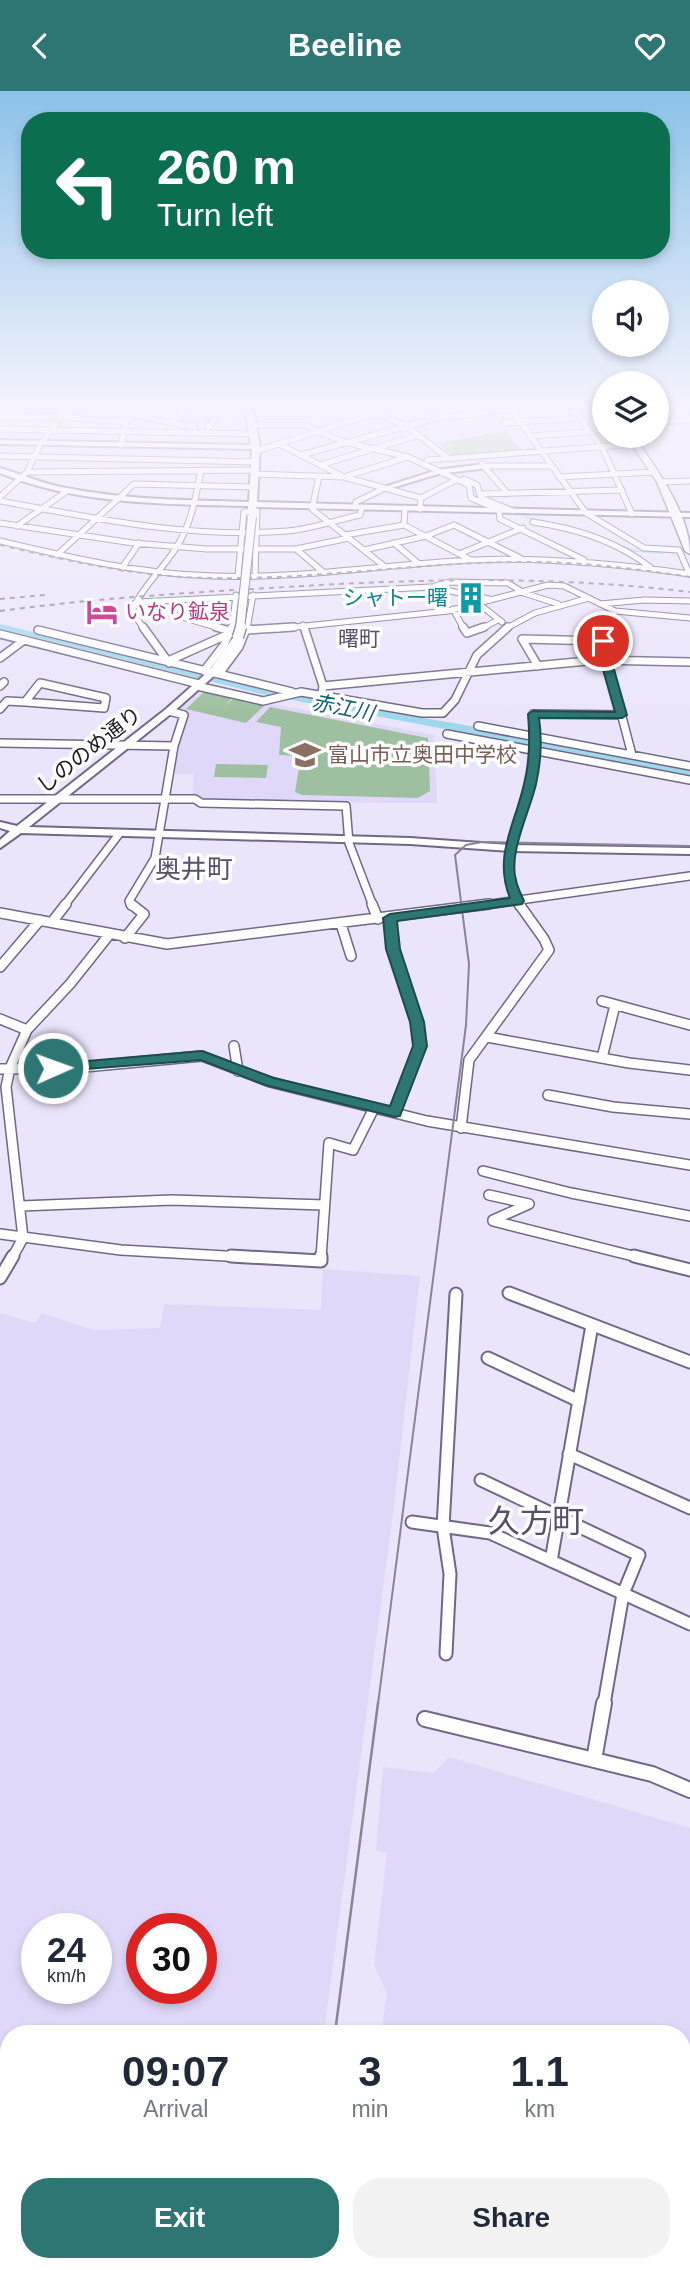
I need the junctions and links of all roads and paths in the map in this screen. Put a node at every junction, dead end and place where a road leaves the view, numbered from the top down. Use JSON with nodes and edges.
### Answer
{"nodes":[{"id":1,"x":251,"y":510,"type":"edge"},
{"id":2,"x":499,"y":510,"type":"edge"},
{"id":3,"x":37,"y":511,"type":"edge"},
{"id":4,"x":55,"y":511,"type":"edge"},
{"id":5,"x":104,"y":511,"type":"edge"},
{"id":6,"x":192,"y":511,"type":"edge"},
{"id":7,"x":249,"y":511,"type":"edge"},
{"id":8,"x":255,"y":511,"type":"edge"},
{"id":9,"x":314,"y":511,"type":"edge"},
{"id":10,"x":359,"y":511,"type":"edge"},
{"id":11,"x":405,"y":511,"type":"edge"},
{"id":12,"x":453,"y":511,"type":"edge"},
{"id":13,"x":509,"y":511,"type":"edge"},
{"id":14,"x":513,"y":511,"type":"joint"},
{"id":15,"x":535,"y":511,"type":"junction"},
{"id":16,"x":631,"y":511,"type":"edge"},
{"id":17,"x":674,"y":511,"type":"edge"},
{"id":18,"x":586,"y":513,"type":"junction"},
{"id":19,"x":632,"y":514,"type":"junction"},
{"id":20,"x":675,"y":514,"type":"junction"},
{"id":21,"x":690,"y":515,"type":"edge"},
{"id":22,"x":96,"y":518,"type":"junction"},
{"id":23,"x":533,"y":521,"type":"junction"},
{"id":24,"x":328,"y":522,"type":"junction"},
{"id":25,"x":0,"y":523,"type":"edge"},
{"id":26,"x":404,"y":525,"type":"junction"},
{"id":27,"x":454,"y":525,"type":"junction"},
{"id":28,"x":17,"y":526,"type":"junction"},
{"id":29,"x":522,"y":528,"type":"junction"},
{"id":30,"x":186,"y":530,"type":"junction"},
{"id":31,"x":243,"y":531,"type":"junction"},
{"id":32,"x":256,"y":531,"type":"junction"},
{"id":33,"x":686,"y":533,"type":"edge"},
{"id":34,"x":77,"y":535,"type":"junction"},
{"id":35,"x":347,"y":536,"type":"junction"},
{"id":36,"x":426,"y":536,"type":"junction"},
{"id":37,"x":0,"y":541,"type":"edge"},
{"id":38,"x":139,"y":543,"type":"junction"},
{"id":39,"x":394,"y":543,"type":"junction"},
{"id":40,"x":489,"y":543,"type":"junction"},
{"id":41,"x":177,"y":547,"type":"junction"},
{"id":42,"x":296,"y":549,"type":"junction"},
{"id":43,"x":241,"y":550,"type":"junction"},
{"id":44,"x":256,"y":550,"type":"junction"},
{"id":45,"x":364,"y":550,"type":"junction"},
{"id":46,"x":686,"y":553,"type":"edge"},
{"id":47,"x":459,"y":554,"type":"junction"},
{"id":48,"x":632,"y":554,"type":"junction"},
{"id":49,"x":642,"y":554,"type":"junction"},
{"id":50,"x":57,"y":555,"type":"junction"},
{"id":51,"x":471,"y":560,"type":"junction"},
{"id":52,"x":524,"y":560,"type":"junction"},
{"id":53,"x":588,"y":562,"type":"junction"},
{"id":54,"x":419,"y":564,"type":"junction"},
{"id":55,"x":384,"y":566,"type":"junction"},
{"id":56,"x":122,"y":568,"type":"junction"},
{"id":57,"x":650,"y":568,"type":"junction"},
{"id":58,"x":665,"y":570,"type":"junction"},
{"id":59,"x":322,"y":571,"type":"junction"},
{"id":60,"x":159,"y":573,"type":"junction"},
{"id":61,"x":689,"y":573,"type":"edge"},
{"id":62,"x":255,"y":575,"type":"junction"},
{"id":63,"x":238,"y":576,"type":"junction"},
{"id":64,"x":431,"y":587,"type":"junction"},
{"id":65,"x":524,"y":593,"type":"junction"},
{"id":66,"x":236,"y":595,"type":"junction"},
{"id":67,"x":253,"y":595,"type":"junction"},
{"id":68,"x":590,"y":598,"type":"junction"},
{"id":69,"x":494,"y":600,"type":"junction"},
{"id":70,"x":690,"y":601,"type":"edge"},
{"id":71,"x":135,"y":603,"type":"junction"},
{"id":72,"x":479,"y":604,"type":"junction"},
{"id":73,"x":600,"y":604,"type":"junction"},
{"id":74,"x":558,"y":605,"type":"junction"},
{"id":75,"x":453,"y":610,"type":"junction"},
{"id":76,"x":615,"y":611,"type":"junction"},
{"id":77,"x":690,"y":618,"type":"edge"},
{"id":78,"x":498,"y":620,"type":"junction"},
{"id":79,"x":303,"y":625,"type":"junction"},
{"id":80,"x":509,"y":625,"type":"junction"},
{"id":81,"x":38,"y":630,"type":"dead end"},
{"id":82,"x":247,"y":631,"type":"junction"},
{"id":83,"x":0,"y":634,"type":"edge"},
{"id":84,"x":234,"y":634,"type":"junction"},
{"id":85,"x":24,"y":640,"type":"junction"},
{"id":86,"x":603,"y":641,"type":"junction"},
{"id":87,"x":0,"y":658,"type":"edge"},
{"id":88,"x":605,"y":659,"type":"junction"},
{"id":89,"x":169,"y":662,"type":"junction"},
{"id":90,"x":690,"y":662,"type":"edge"},
{"id":91,"x":538,"y":666,"type":"junction"},
{"id":92,"x":467,"y":673,"type":"junction"},
{"id":93,"x":206,"y":678,"type":"junction"},
{"id":94,"x":323,"y":686,"type":"junction"},
{"id":95,"x":291,"y":692,"type":"junction"},
{"id":96,"x":322,"y":696,"type":"junction"},
{"id":97,"x":3,"y":701,"type":"edge"},
{"id":98,"x":24,"y":703,"type":"junction"},
{"id":99,"x":0,"y":709,"type":"edge"},
{"id":100,"x":169,"y":711,"type":"junction"},
{"id":101,"x":622,"y":715,"type":"junction"},
{"id":102,"x":478,"y":726,"type":"dead end"},
{"id":103,"x":447,"y":734,"type":"dead end"},
{"id":104,"x":0,"y":743,"type":"edge"},
{"id":105,"x":535,"y":743,"type":"junction"},
{"id":106,"x":125,"y":745,"type":"junction"},
{"id":107,"x":174,"y":746,"type":"junction"},
{"id":108,"x":632,"y":755,"type":"junction"},
{"id":109,"x":690,"y":766,"type":"edge"},
{"id":110,"x":690,"y":781,"type":"edge"},
{"id":111,"x":60,"y":798,"type":"junction"},
{"id":112,"x":0,"y":799,"type":"edge"},
{"id":113,"x":166,"y":799,"type":"junction"},
{"id":114,"x":0,"y":825,"type":"edge"},
{"id":115,"x":18,"y":830,"type":"junction"},
{"id":116,"x":119,"y":834,"type":"junction"},
{"id":117,"x":160,"y":835,"type":"junction"},
{"id":118,"x":349,"y":840,"type":"junction"},
{"id":119,"x":690,"y":842,"type":"edge"},
{"id":120,"x":512,"y":844,"type":"junction"},
{"id":121,"x":0,"y":845,"type":"edge"},
{"id":122,"x":690,"y":851,"type":"edge"},
{"id":123,"x":690,"y":876,"type":"edge"},
{"id":124,"x":518,"y":901,"type":"junction"},
{"id":125,"x":0,"y":913,"type":"edge"},
{"id":126,"x":390,"y":918,"type":"junction"},
{"id":127,"x":378,"y":919,"type":"junction"},
{"id":128,"x":40,"y":920,"type":"junction"},
{"id":129,"x":52,"y":922,"type":"junction"},
{"id":130,"x":341,"y":924,"type":"junction"},
{"id":131,"x":109,"y":935,"type":"junction"},
{"id":132,"x":125,"y":938,"type":"junction"},
{"id":133,"x":351,"y":956,"type":"dead end"},
{"id":134,"x":0,"y":967,"type":"edge"},
{"id":135,"x":602,"y":1001,"type":"dead end"},
{"id":136,"x":615,"y":1005,"type":"junction"},
{"id":137,"x":0,"y":1019,"type":"edge"},
{"id":138,"x":690,"y":1025,"type":"edge"},
{"id":139,"x":27,"y":1030,"type":"junction"},
{"id":140,"x":487,"y":1037,"type":"junction"},
{"id":141,"x":234,"y":1046,"type":"dead end"},
{"id":142,"x":602,"y":1058,"type":"junction"},
{"id":143,"x":5,"y":1069,"type":"edge"},
{"id":144,"x":690,"y":1070,"type":"edge"},
{"id":145,"x":238,"y":1071,"type":"junction"},
{"id":146,"x":548,"y":1095,"type":"dead end"},
{"id":147,"x":374,"y":1108,"type":"junction"},
{"id":148,"x":395,"y":1112,"type":"junction"},
{"id":149,"x":690,"y":1114,"type":"edge"},
{"id":150,"x":461,"y":1128,"type":"junction"},
{"id":151,"x":690,"y":1165,"type":"edge"},
{"id":152,"x":483,"y":1171,"type":"dead end"},
{"id":153,"x":489,"y":1195,"type":"dead end"},
{"id":154,"x":324,"y":1205,"type":"junction"},
{"id":155,"x":21,"y":1206,"type":"junction"},
{"id":156,"x":690,"y":1216,"type":"edge"},
{"id":157,"x":0,"y":1234,"type":"edge"},
{"id":158,"x":23,"y":1238,"type":"junction"},
{"id":159,"x":690,"y":1270,"type":"edge"},
{"id":160,"x":0,"y":1278,"type":"edge"},
{"id":161,"x":509,"y":1293,"type":"dead end"},
{"id":162,"x":456,"y":1294,"type":"dead end"},
{"id":163,"x":592,"y":1325,"type":"junction"},
{"id":164,"x":488,"y":1358,"type":"dead end"},
{"id":165,"x":690,"y":1361,"type":"edge"},
{"id":166,"x":579,"y":1401,"type":"junction"},
{"id":167,"x":569,"y":1454,"type":"junction"},
{"id":168,"x":481,"y":1480,"type":"dead end"},
{"id":169,"x":690,"y":1508,"type":"edge"},
{"id":170,"x":559,"y":1515,"type":"junction"},
{"id":171,"x":412,"y":1522,"type":"dead end"},
{"id":172,"x":443,"y":1527,"type":"junction"},
{"id":173,"x":551,"y":1561,"type":"junction"},
{"id":174,"x":624,"y":1594,"type":"junction"},
{"id":175,"x":690,"y":1624,"type":"edge"},
{"id":176,"x":446,"y":1654,"type":"dead end"},
{"id":177,"x":425,"y":1719,"type":"dead end"},
{"id":178,"x":594,"y":1759,"type":"junction"},
{"id":179,"x":690,"y":1790,"type":"edge"}],
"edges":[{"from":1,"to":84,"type":"street","bridge":true},
{"from":2,"to":29,"type":"street"},
{"from":3,"to":28,"type":"street"},
{"from":4,"to":22,"type":"street"},
{"from":5,"to":22,"type":"street"},
{"from":6,"to":30,"type":"street"},
{"from":7,"to":31,"type":"street"},
{"from":8,"to":32,"type":"street"},
{"from":9,"to":24,"type":"street"},
{"from":10,"to":24,"type":"street"},
{"from":11,"to":26,"type":"street"},
{"from":12,"to":27,"type":"street"},
{"from":13,"to":14,"type":"street"},
{"from":14,"to":15,"type":"street"},
{"from":15,"to":18,"type":"street"},
{"from":15,"to":23,"type":"street"},
{"from":16,"to":19,"type":"street"},
{"from":17,"to":20,"type":"main road"},
{"from":18,"to":19,"type":"street"},
{"from":18,"to":46,"type":"street"},
{"from":19,"to":20,"type":"street"},
{"from":20,"to":21,"type":"street"},
{"from":20,"to":33,"type":"main road"},
{"from":22,"to":30,"type":"street"},
{"from":22,"to":34,"type":"street"},
{"from":23,"to":29,"type":"street"},
{"from":23,"to":48,"type":"street"},
{"from":24,"to":32,"type":"street"},
{"from":24,"to":35,"type":"street"},
{"from":25,"to":28,"type":"street"},
{"from":26,"to":35,"type":"street"},
{"from":26,"to":36,"type":"street"},
{"from":27,"to":36,"type":"street"},
{"from":27,"to":40,"type":"street"},
{"from":28,"to":34,"type":"street"},
{"from":29,"to":40,"type":"street"},
{"from":29,"to":53,"type":"street"},
{"from":30,"to":31,"type":"street"},
{"from":30,"to":41,"type":"street"},
{"from":31,"to":32,"type":"street"},
{"from":31,"to":43,"type":"street"},
{"from":32,"to":44,"type":"street"},
{"from":33,"to":46,"type":"main road"},
{"from":34,"to":38,"type":"street"},
{"from":34,"to":50,"type":"street"},
{"from":35,"to":42,"type":"street"},
{"from":35,"to":45,"type":"street"},
{"from":36,"to":39,"type":"street"},
{"from":36,"to":47,"type":"street"},
{"from":37,"to":50,"type":"street"},
{"from":38,"to":41,"type":"street"},
{"from":38,"to":56,"type":"street"},
{"from":39,"to":45,"type":"street"},
{"from":39,"to":54,"type":"street"},
{"from":40,"to":47,"type":"street"},
{"from":40,"to":52,"type":"street"},
{"from":41,"to":43,"type":"street"},
{"from":41,"to":60,"type":"street"},
{"from":42,"to":44,"type":"street"},
{"from":42,"to":59,"type":"street"},
{"from":43,"to":44,"type":"street"},
{"from":43,"to":63,"type":"street"},
{"from":44,"to":62,"type":"street"},
{"from":45,"to":55,"type":"street"},
{"from":46,"to":49,"type":"street"},
{"from":46,"to":61,"type":"street"},
{"from":47,"to":51,"type":"street"},
{"from":48,"to":49,"type":"street"},
{"from":48,"to":57,"type":"street"},
{"from":49,"to":58,"type":"street"},
{"from":50,"to":56,"type":"street"},
{"from":51,"to":52,"type":"street"},
{"from":51,"to":54,"type":"street"},
{"from":52,"to":53,"type":"street"},
{"from":53,"to":57,"type":"street"},
{"from":54,"to":55,"type":"street"},
{"from":55,"to":59,"type":"street"},
{"from":56,"to":60,"type":"street"},
{"from":57,"to":58,"type":"street"},
{"from":58,"to":61,"type":"street"},
{"from":59,"to":62,"type":"street"},
{"from":60,"to":63,"type":"street"},
{"from":60,"to":71,"type":"street"},
{"from":62,"to":63,"type":"street"},
{"from":64,"to":65,"type":"street"},
{"from":64,"to":67,"type":"street"},
{"from":64,"to":69,"type":"street"},
{"from":65,"to":68,"type":"street"},
{"from":65,"to":69,"type":"street"},
{"from":65,"to":74,"type":"street"},
{"from":66,"to":67,"type":"street"},
{"from":66,"to":71,"type":"street"},
{"from":66,"to":84,"type":"street"},
{"from":67,"to":82,"type":"street"},
{"from":68,"to":73,"type":"street"},
{"from":68,"to":74,"type":"street"},
{"from":69,"to":72,"type":"street"},
{"from":70,"to":73,"type":"street"},
{"from":71,"to":84,"type":"street"},
{"from":71,"to":89,"type":"street"},
{"from":72,"to":75,"type":"street"},
{"from":72,"to":78,"type":"street"},
{"from":73,"to":76,"type":"street"},
{"from":74,"to":80,"type":"street"},
{"from":75,"to":78,"type":"street"},
{"from":75,"to":79,"type":"street"},
{"from":76,"to":77,"type":"street"},
{"from":76,"to":86,"type":"street"},
{"from":78,"to":80,"type":"street"},
{"from":79,"to":82,"type":"street"},
{"from":79,"to":94,"type":"street"},
{"from":80,"to":92,"type":"street"},
{"from":81,"to":89,"type":"street"},
{"from":82,"to":84,"type":"street"},
{"from":82,"to":93,"type":"street"},
{"from":83,"to":85,"type":"street"},
{"from":84,"to":89,"type":"street"},
{"from":84,"to":93,"type":"street","name":"しののめ通り"},
{"from":85,"to":87,"type":"street"},
{"from":85,"to":93,"type":"street"},
{"from":86,"to":88,"type":"street"},
{"from":86,"to":91,"type":"street"},
{"from":88,"to":90,"type":"street"},
{"from":88,"to":91,"type":"street"},
{"from":88,"to":101,"type":"street"},
{"from":89,"to":93,"type":"street"},
{"from":91,"to":92,"type":"street"},
{"from":92,"to":94,"type":"street"},
{"from":92,"to":96,"type":"street"},
{"from":93,"to":95,"type":"street"},
{"from":93,"to":95,"type":"street"},
{"from":93,"to":100,"type":"street","name":"しののめ通り"},
{"from":94,"to":96,"type":"street"},
{"from":95,"to":96,"type":"street"},
{"from":97,"to":98,"type":"street"},
{"from":97,"to":99,"type":"street"},
{"from":98,"to":98,"type":"street"},
{"from":100,"to":106,"type":"street","name":"しののめ通り"},
{"from":100,"to":107,"type":"street"},
{"from":101,"to":105,"type":"street"},
{"from":101,"to":108,"type":"street"},
{"from":102,"to":105,"type":"street"},
{"from":103,"to":105,"type":"street"},
{"from":104,"to":106,"type":"street"},
{"from":105,"to":108,"type":"street"},
{"from":105,"to":110,"type":"street"},
{"from":105,"to":120,"type":"street"},
{"from":106,"to":107,"type":"street"},
{"from":106,"to":111,"type":"street","name":"しののめ通り"},
{"from":107,"to":113,"type":"street"},
{"from":108,"to":109,"type":"street"},
{"from":111,"to":112,"type":"street"},
{"from":111,"to":113,"type":"street"},
{"from":111,"to":115,"type":"street","name":"しののめ通り"},
{"from":113,"to":117,"type":"street"},
{"from":113,"to":118,"type":"street"},
{"from":114,"to":115,"type":"street"},
{"from":115,"to":116,"type":"street"},
{"from":115,"to":121,"type":"street","name":"しののめ通り"},
{"from":116,"to":117,"type":"street"},
{"from":116,"to":129,"type":"street"},
{"from":117,"to":118,"type":"street"},
{"from":117,"to":132,"type":"street"},
{"from":118,"to":120,"type":"street"},
{"from":118,"to":127,"type":"street"},
{"from":119,"to":120,"type":"street"},
{"from":120,"to":122,"type":"street"},
{"from":120,"to":124,"type":"street"},
{"from":123,"to":124,"type":"street"},
{"from":124,"to":126,"type":"street"},
{"from":124,"to":140,"type":"street"},
{"from":125,"to":128,"type":"street"},
{"from":126,"to":127,"type":"street"},
{"from":126,"to":148,"type":"street"},
{"from":127,"to":130,"type":"street"},
{"from":128,"to":129,"type":"street"},
{"from":128,"to":134,"type":"street"},
{"from":129,"to":131,"type":"street"},
{"from":130,"to":132,"type":"street"},
{"from":130,"to":133,"type":"street"},
{"from":131,"to":132,"type":"street"},
{"from":131,"to":139,"type":"street"},
{"from":135,"to":136,"type":"street"},
{"from":136,"to":138,"type":"street"},
{"from":136,"to":142,"type":"street"},
{"from":137,"to":139,"type":"street"},
{"from":139,"to":143,"type":"street"},
{"from":140,"to":142,"type":"street"},
{"from":140,"to":150,"type":"street"},
{"from":141,"to":145,"type":"street"},
{"from":142,"to":144,"type":"street"},
{"from":143,"to":145,"type":"street"},
{"from":143,"to":155,"type":"street"},
{"from":145,"to":147,"type":"street"},
{"from":146,"to":149,"type":"street"},
{"from":147,"to":148,"type":"street"},
{"from":147,"to":154,"type":"street"},
{"from":148,"to":150,"type":"street"},
{"from":150,"to":151,"type":"street"},
{"from":152,"to":156,"type":"street"},
{"from":153,"to":159,"type":"street"},
{"from":154,"to":155,"type":"street"},
{"from":154,"to":158,"type":"street"},
{"from":155,"to":158,"type":"street"},
{"from":157,"to":158,"type":"street"},
{"from":158,"to":160,"type":"street"},
{"from":161,"to":163,"type":"street"},
{"from":162,"to":172,"type":"street"},
{"from":163,"to":165,"type":"street"},
{"from":163,"to":166,"type":"street"},
{"from":164,"to":166,"type":"street"},
{"from":166,"to":167,"type":"street"},
{"from":167,"to":169,"type":"street"},
{"from":167,"to":170,"type":"street"},
{"from":168,"to":170,"type":"street"},
{"from":170,"to":173,"type":"street"},
{"from":170,"to":174,"type":"street"},
{"from":171,"to":172,"type":"street"},
{"from":172,"to":173,"type":"street"},
{"from":172,"to":176,"type":"street"},
{"from":173,"to":174,"type":"street"},
{"from":174,"to":175,"type":"street"},
{"from":174,"to":178,"type":"street"},
{"from":177,"to":178,"type":"street"},
{"from":178,"to":179,"type":"street"}]}
